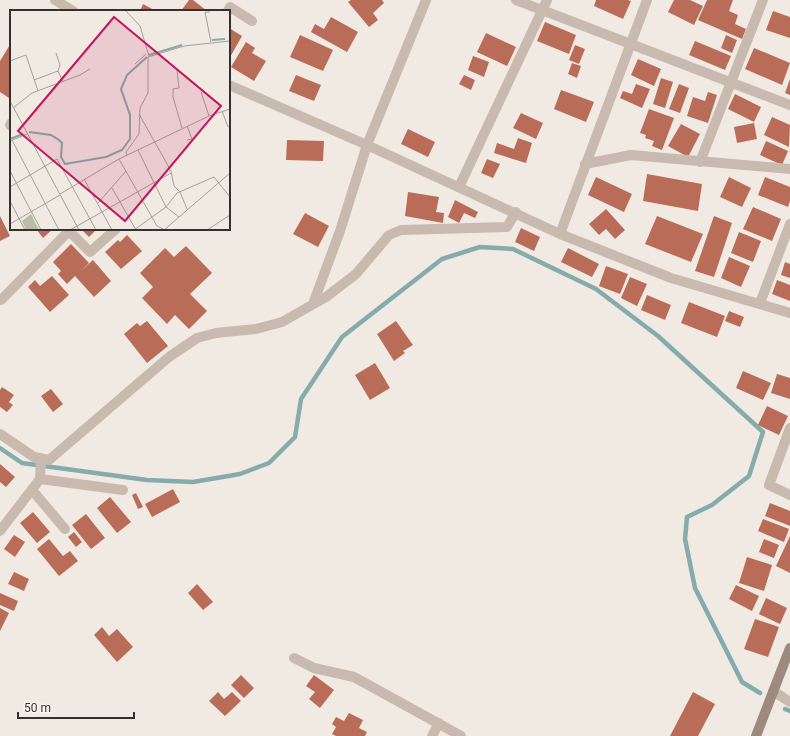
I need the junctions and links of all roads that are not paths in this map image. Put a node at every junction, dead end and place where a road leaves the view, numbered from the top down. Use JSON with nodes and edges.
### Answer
{"nodes":[{"id":1,"x":55,"y":0,"type":"edge"},
{"id":2,"x":426,"y":0,"type":"edge"},
{"id":3,"x":516,"y":0,"type":"edge"},
{"id":4,"x":647,"y":0,"type":"edge"},
{"id":5,"x":763,"y":0,"type":"edge"},
{"id":6,"x":545,"y":5,"type":"edge"},
{"id":7,"x":71,"y":10,"type":"edge"},
{"id":8,"x":228,"y":10,"type":"edge"},
{"id":9,"x":252,"y":21,"type":"dead end"},
{"id":10,"x":630,"y":44,"type":"junction"},
{"id":11,"x":733,"y":82,"type":"junction"},
{"id":12,"x":230,"y":85,"type":"edge"},
{"id":13,"x":790,"y":105,"type":"edge"},
{"id":14,"x":367,"y":145,"type":"junction"},
{"id":15,"x":700,"y":162,"type":"junction"},
{"id":16,"x":585,"y":164,"type":"junction"},
{"id":17,"x":790,"y":168,"type":"edge"},
{"id":18,"x":459,"y":187,"type":"junction"},
{"id":19,"x":516,"y":212,"type":"junction"},
{"id":20,"x":790,"y":224,"type":"edge"},
{"id":21,"x":115,"y":230,"type":"edge"},
{"id":22,"x":560,"y":234,"type":"junction"},
{"id":23,"x":1,"y":300,"type":"edge"},
{"id":24,"x":760,"y":303,"type":"junction"},
{"id":25,"x":313,"y":304,"type":"junction"},
{"id":26,"x":790,"y":313,"type":"edge"},
{"id":27,"x":790,"y":428,"type":"edge"},
{"id":28,"x":0,"y":434,"type":"edge"},
{"id":29,"x":41,"y":458,"type":"junction"},
{"id":30,"x":40,"y":478,"type":"junction"},
{"id":31,"x":32,"y":490,"type":"junction"},
{"id":32,"x":123,"y":490,"type":"dead end"},
{"id":33,"x":790,"y":495,"type":"edge"},
{"id":34,"x":65,"y":530,"type":"dead end"},
{"id":35,"x":0,"y":531,"type":"edge"},
{"id":36,"x":790,"y":648,"type":"edge"},
{"id":37,"x":294,"y":658,"type":"dead end"},
{"id":38,"x":773,"y":691,"type":"junction"},
{"id":39,"x":790,"y":702,"type":"edge"},
{"id":40,"x":439,"y":723,"type":"junction"},
{"id":41,"x":432,"y":736,"type":"edge"},
{"id":42,"x":461,"y":736,"type":"edge"},
{"id":43,"x":756,"y":736,"type":"edge"}],
"edges":[{"from":1,"to":7,"type":"street"},
{"from":2,"to":14,"type":"street"},
{"from":3,"to":6,"type":"street"},
{"from":4,"to":10,"type":"street"},
{"from":5,"to":11,"type":"street"},
{"from":6,"to":10,"type":"street"},
{"from":6,"to":18,"type":"street"},
{"from":8,"to":9,"type":"street"},
{"from":10,"to":11,"type":"street"},
{"from":10,"to":16,"type":"street"},
{"from":11,"to":13,"type":"street"},
{"from":11,"to":15,"type":"street"},
{"from":12,"to":14,"type":"street"},
{"from":14,"to":18,"type":"street"},
{"from":14,"to":25,"type":"street"},
{"from":15,"to":16,"type":"street"},
{"from":15,"to":17,"type":"street"},
{"from":16,"to":22,"type":"street"},
{"from":18,"to":19,"type":"street"},
{"from":19,"to":22,"type":"street"},
{"from":19,"to":25,"type":"street"},
{"from":20,"to":24,"type":"street"},
{"from":21,"to":23,"type":"street"},
{"from":22,"to":24,"type":"street"},
{"from":24,"to":26,"type":"street"},
{"from":25,"to":29,"type":"street"},
{"from":27,"to":33,"type":"street"},
{"from":28,"to":29,"type":"street"},
{"from":29,"to":30,"type":"street"},
{"from":30,"to":31,"type":"street"},
{"from":30,"to":32,"type":"street"},
{"from":31,"to":34,"type":"street"},
{"from":31,"to":35,"type":"street"},
{"from":36,"to":38,"type":"street"},
{"from":37,"to":40,"type":"street"},
{"from":38,"to":39,"type":"street"},
{"from":38,"to":43,"type":"street"},
{"from":40,"to":41,"type":"street"},
{"from":40,"to":42,"type":"street"}]}
